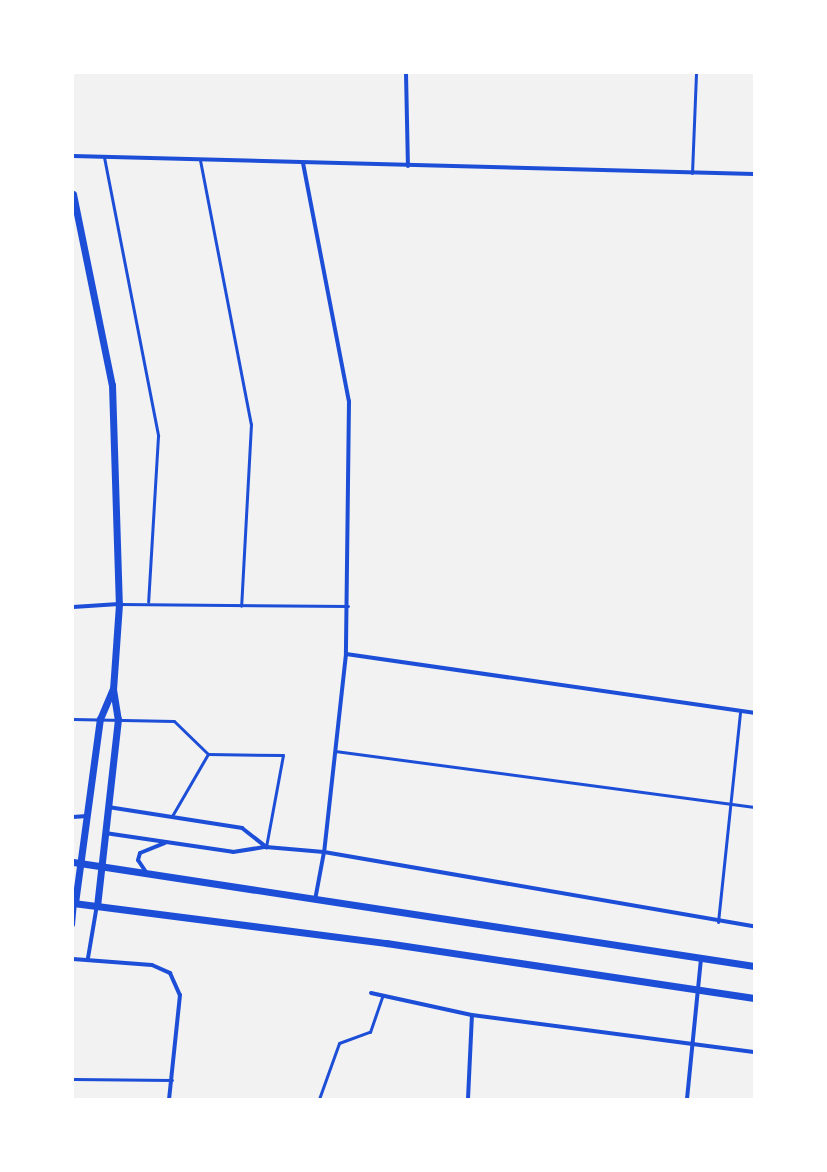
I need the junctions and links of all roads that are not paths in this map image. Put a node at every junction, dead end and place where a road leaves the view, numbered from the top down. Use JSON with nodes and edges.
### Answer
{"nodes":[{"id":1,"x":406,"y":73,"type":"edge"},
{"id":2,"x":696,"y":73,"type":"edge"},
{"id":3,"x":73,"y":156,"type":"edge"},
{"id":4,"x":104,"y":157,"type":"junction"},
{"id":5,"x":200,"y":160,"type":"junction"},
{"id":6,"x":303,"y":163,"type":"junction"},
{"id":7,"x":408,"y":166,"type":"junction"},
{"id":8,"x":692,"y":174,"type":"junction"},
{"id":9,"x":754,"y":174,"type":"edge"},
{"id":10,"x":73,"y":194,"type":"edge"},
{"id":11,"x":148,"y":602,"type":"junction"},
{"id":12,"x":119,"y":604,"type":"junction"},
{"id":13,"x":241,"y":606,"type":"junction"},
{"id":14,"x":348,"y":606,"type":"junction"},
{"id":15,"x":73,"y":607,"type":"edge"},
{"id":16,"x":346,"y":654,"type":"junction"},
{"id":17,"x":113,"y":689,"type":"junction"},
{"id":18,"x":740,"y":711,"type":"junction"},
{"id":19,"x":754,"y":713,"type":"edge"},
{"id":20,"x":118,"y":718,"type":"junction"},
{"id":21,"x":73,"y":719,"type":"edge"},
{"id":22,"x":100,"y":719,"type":"junction"},
{"id":23,"x":335,"y":751,"type":"junction"},
{"id":24,"x":208,"y":754,"type":"junction"},
{"id":25,"x":729,"y":803,"type":"junction"},
{"id":26,"x":108,"y":807,"type":"junction"},
{"id":27,"x":754,"y":807,"type":"edge"},
{"id":28,"x":87,"y":816,"type":"junction"},
{"id":29,"x":172,"y":816,"type":"junction"},
{"id":30,"x":73,"y":817,"type":"edge"},
{"id":31,"x":105,"y":833,"type":"junction"},
{"id":32,"x":167,"y":843,"type":"junction"},
{"id":33,"x":266,"y":847,"type":"junction"},
{"id":34,"x":324,"y":852,"type":"junction"},
{"id":35,"x":73,"y":862,"type":"edge"},
{"id":36,"x":81,"y":863,"type":"junction"},
{"id":37,"x":102,"y":864,"type":"junction"},
{"id":38,"x":147,"y":874,"type":"junction"},
{"id":39,"x":315,"y":900,"type":"junction"},
{"id":40,"x":74,"y":903,"type":"edge"},
{"id":41,"x":97,"y":905,"type":"junction"},
{"id":42,"x":718,"y":922,"type":"junction"},
{"id":43,"x":73,"y":925,"type":"edge"},
{"id":44,"x":754,"y":926,"type":"edge"},
{"id":45,"x":88,"y":958,"type":"junction"},
{"id":46,"x":701,"y":958,"type":"junction"},
{"id":47,"x":73,"y":959,"type":"edge"},
{"id":48,"x":754,"y":966,"type":"edge"},
{"id":49,"x":696,"y":990,"type":"junction"},
{"id":50,"x":371,"y":994,"type":"dead end"},
{"id":51,"x":383,"y":995,"type":"junction"},
{"id":52,"x":754,"y":998,"type":"edge"},
{"id":53,"x":472,"y":1015,"type":"junction"},
{"id":54,"x":692,"y":1043,"type":"junction"},
{"id":55,"x":754,"y":1052,"type":"edge"},
{"id":56,"x":73,"y":1079,"type":"edge"},
{"id":57,"x":172,"y":1080,"type":"junction"},
{"id":58,"x":169,"y":1099,"type":"edge"},
{"id":59,"x":319,"y":1099,"type":"edge"},
{"id":60,"x":468,"y":1099,"type":"edge"},
{"id":61,"x":687,"y":1099,"type":"edge"}],
"edges":[{"from":1,"to":7,"type":"street"},
{"from":2,"to":8,"type":"lane"},
{"from":3,"to":4,"type":"street"},
{"from":4,"to":5,"type":"street"},
{"from":4,"to":11,"type":"lane"},
{"from":5,"to":6,"type":"street"},
{"from":5,"to":13,"type":"lane"},
{"from":6,"to":7,"type":"street"},
{"from":6,"to":14,"type":"street"},
{"from":7,"to":8,"type":"street"},
{"from":8,"to":9,"type":"street"},
{"from":10,"to":12,"type":"street"},
{"from":11,"to":12,"type":"lane"},
{"from":11,"to":13,"type":"lane"},
{"from":12,"to":15,"type":"street"},
{"from":12,"to":17,"type":"street"},
{"from":13,"to":14,"type":"lane"},
{"from":14,"to":16,"type":"street"},
{"from":16,"to":18,"type":"street"},
{"from":16,"to":23,"type":"street"},
{"from":17,"to":20,"type":"street"},
{"from":17,"to":22,"type":"street"},
{"from":18,"to":19,"type":"street"},
{"from":18,"to":25,"type":"lane"},
{"from":20,"to":22,"type":"lane"},
{"from":20,"to":24,"type":"lane"},
{"from":20,"to":26,"type":"street"},
{"from":21,"to":22,"type":"lane"},
{"from":22,"to":28,"type":"street"},
{"from":23,"to":25,"type":"lane"},
{"from":23,"to":34,"type":"street"},
{"from":24,"to":29,"type":"lane"},
{"from":24,"to":33,"type":"lane"},
{"from":25,"to":27,"type":"lane"},
{"from":25,"to":42,"type":"lane"},
{"from":26,"to":29,"type":"street"},
{"from":26,"to":31,"type":"street"},
{"from":28,"to":30,"type":"street"},
{"from":28,"to":36,"type":"street"},
{"from":29,"to":33,"type":"street"},
{"from":31,"to":32,"type":"street"},
{"from":31,"to":37,"type":"street"},
{"from":32,"to":33,"type":"street"},
{"from":32,"to":38,"type":"street"},
{"from":33,"to":34,"type":"street"},
{"from":34,"to":39,"type":"street"},
{"from":34,"to":42,"type":"street"},
{"from":35,"to":36,"type":"street"},
{"from":36,"to":37,"type":"street"},
{"from":36,"to":40,"type":"street"},
{"from":37,"to":38,"type":"street"},
{"from":37,"to":41,"type":"street"},
{"from":38,"to":39,"type":"street"},
{"from":39,"to":46,"type":"street"},
{"from":40,"to":41,"type":"street"},
{"from":40,"to":43,"type":"street"},
{"from":41,"to":45,"type":"street"},
{"from":41,"to":49,"type":"street"},
{"from":42,"to":44,"type":"street"},
{"from":45,"to":47,"type":"street"},
{"from":45,"to":57,"type":"street"},
{"from":46,"to":48,"type":"street"},
{"from":46,"to":49,"type":"street"},
{"from":49,"to":52,"type":"street"},
{"from":49,"to":54,"type":"street"},
{"from":50,"to":51,"type":"street"},
{"from":51,"to":53,"type":"street"},
{"from":51,"to":59,"type":"lane"},
{"from":53,"to":54,"type":"street"},
{"from":53,"to":60,"type":"street"},
{"from":54,"to":55,"type":"street"},
{"from":54,"to":61,"type":"street"},
{"from":56,"to":57,"type":"lane"},
{"from":57,"to":58,"type":"street"}]}
